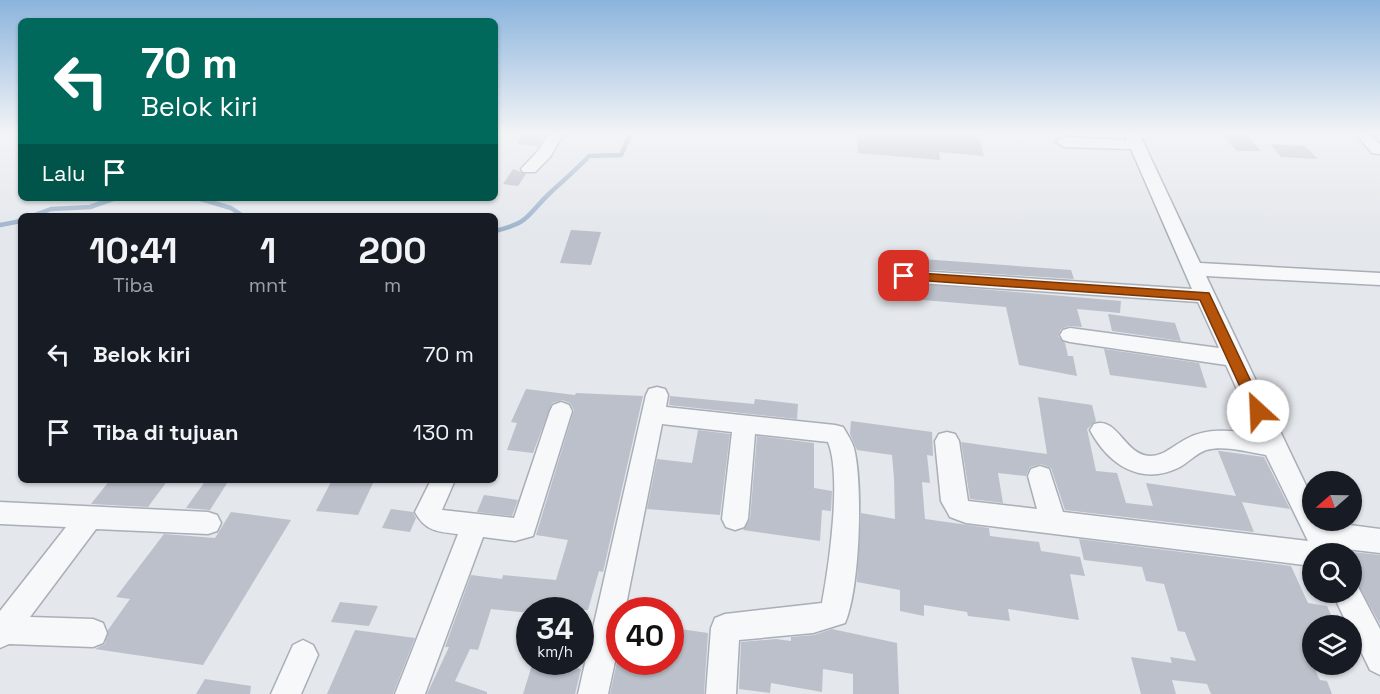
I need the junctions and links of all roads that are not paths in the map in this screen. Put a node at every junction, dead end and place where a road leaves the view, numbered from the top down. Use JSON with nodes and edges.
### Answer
{"nodes":[{"id":1,"x":533,"y":165,"type":"edge"},
{"id":2,"x":1146,"y":165,"type":"edge"},
{"id":3,"x":529,"y":169,"type":"dead end"},
{"id":4,"x":1192,"y":269,"type":"junction"},
{"id":5,"x":904,"y":276,"type":"dead end"},
{"id":6,"x":1380,"y":279,"type":"edge"},
{"id":7,"x":1205,"y":296,"type":"junction"},
{"id":8,"x":1070,"y":335,"type":"dead end"},
{"id":9,"x":1234,"y":358,"type":"junction"},
{"id":10,"x":561,"y":411,"type":"dead end"},
{"id":11,"x":744,"y":426,"type":"junction"},
{"id":12,"x":1102,"y":430,"type":"dead end"},
{"id":13,"x":947,"y":441,"type":"dead end"},
{"id":14,"x":1274,"y":446,"type":"junction"},
{"id":15,"x":1040,"y":476,"type":"dead end"},
{"id":16,"x":442,"y":483,"type":"edge"},
{"id":17,"x":0,"y":513,"type":"edge"},
{"id":18,"x":90,"y":517,"type":"junction"},
{"id":19,"x":735,"y":519,"type":"dead end"},
{"id":20,"x":1053,"y":522,"type":"junction"},
{"id":21,"x":208,"y":523,"type":"dead end"},
{"id":22,"x":474,"y":526,"type":"junction"},
{"id":23,"x":1380,"y":541,"type":"edge"},
{"id":24,"x":1318,"y":543,"type":"edge"},
{"id":25,"x":1362,"y":543,"type":"edge"},
{"id":26,"x":1302,"y":546,"type":"edge"},
{"id":27,"x":1352,"y":603,"type":"edge"},
{"id":28,"x":1,"y":632,"type":"edge"},
{"id":29,"x":93,"y":633,"type":"dead end"},
{"id":30,"x":303,"y":655,"type":"dead end"},
{"id":31,"x":1380,"y":660,"type":"edge"},
{"id":32,"x":286,"y":694,"type":"edge"},
{"id":33,"x":410,"y":694,"type":"edge"},
{"id":34,"x":593,"y":694,"type":"edge"},
{"id":35,"x":721,"y":694,"type":"edge"}],
"edges":[{"from":1,"to":3,"type":"street"},
{"from":2,"to":4,"type":"street"},
{"from":4,"to":6,"type":"street"},
{"from":4,"to":7,"type":"street"},
{"from":5,"to":7,"type":"street"},
{"from":7,"to":9,"type":"street"},
{"from":8,"to":9,"type":"street"},
{"from":9,"to":14,"type":"street"},
{"from":10,"to":22,"type":"street"},
{"from":11,"to":19,"type":"street"},
{"from":11,"to":34,"type":"street"},
{"from":11,"to":35,"type":"street"},
{"from":12,"to":14,"type":"street"},
{"from":13,"to":20,"type":"street"},
{"from":14,"to":24,"type":"street"},
{"from":15,"to":20,"type":"street"},
{"from":16,"to":22,"type":"street"},
{"from":17,"to":18,"type":"street"},
{"from":18,"to":21,"type":"street"},
{"from":18,"to":28,"type":"street"},
{"from":20,"to":26,"type":"street"},
{"from":22,"to":33,"type":"street"},
{"from":23,"to":25,"type":"street"},
{"from":27,"to":31,"type":"street"},
{"from":28,"to":29,"type":"street"},
{"from":30,"to":32,"type":"street"}]}
